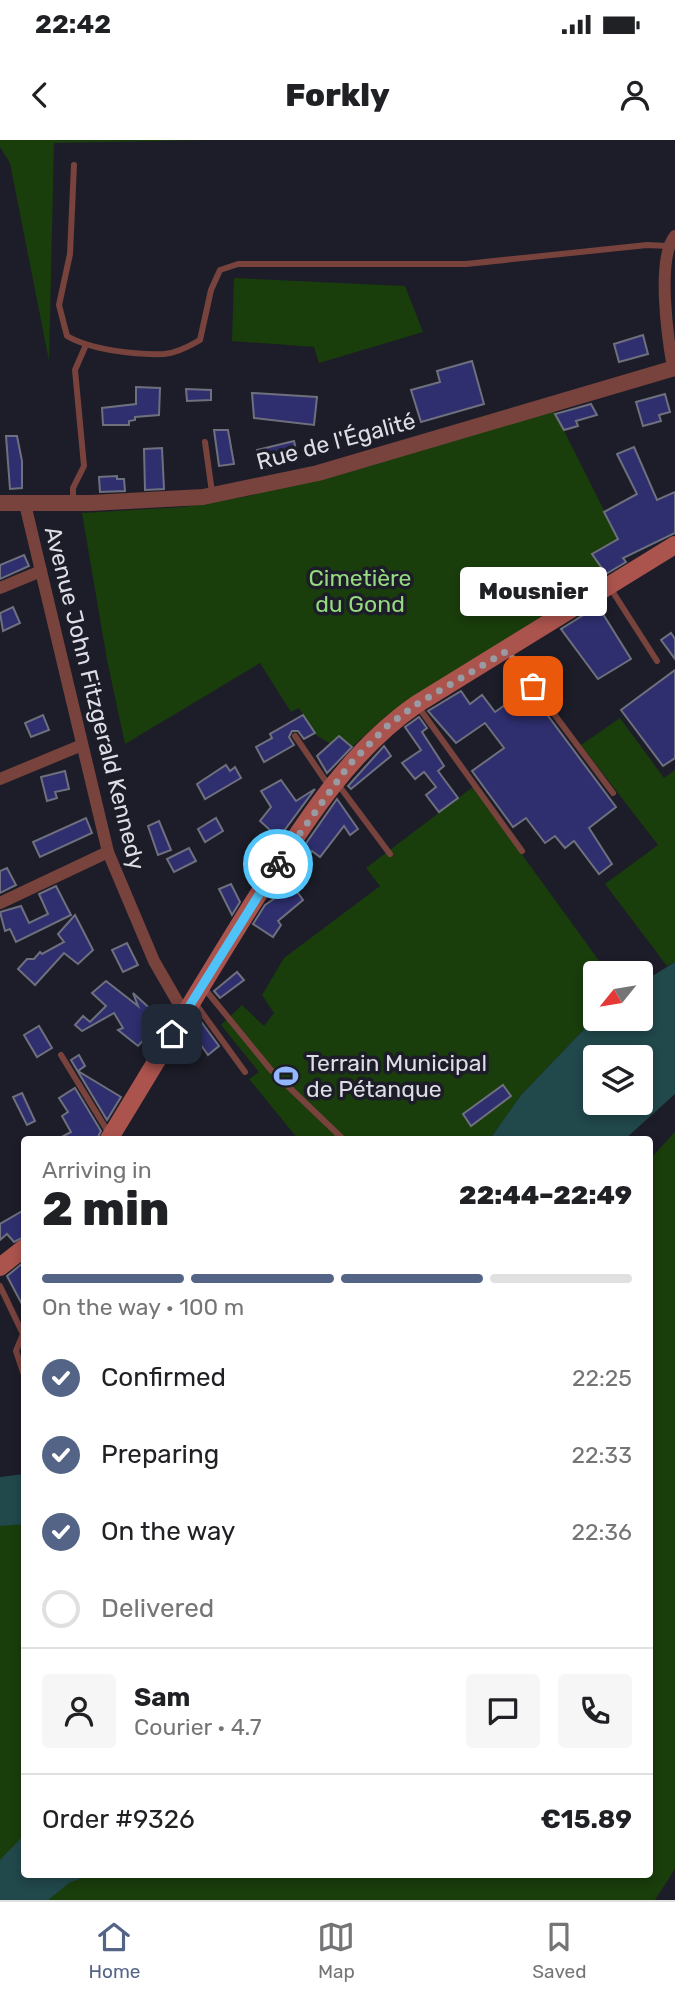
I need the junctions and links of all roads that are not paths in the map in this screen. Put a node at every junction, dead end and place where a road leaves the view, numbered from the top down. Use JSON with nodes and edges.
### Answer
{"nodes":[{"id":1,"x":74,"y":165,"type":"dead end"},
{"id":2,"x":672,"y":241,"type":"edge"},
{"id":3,"x":85,"y":346,"type":"junction"},
{"id":4,"x":674,"y":372,"type":"edge"},
{"id":5,"x":205,"y":442,"type":"dead end"},
{"id":6,"x":213,"y":495,"type":"junction"},
{"id":7,"x":0,"y":503,"type":"edge"},
{"id":8,"x":73,"y":503,"type":"junction"},
{"id":9,"x":25,"y":504,"type":"junction"},
{"id":10,"x":675,"y":545,"type":"edge"},
{"id":11,"x":41,"y":571,"type":"junction"},
{"id":12,"x":609,"y":586,"type":"junction"},
{"id":13,"x":0,"y":588,"type":"edge"},
{"id":14,"x":507,"y":651,"type":"junction"},
{"id":15,"x":657,"y":661,"type":"dead end"},
{"id":16,"x":417,"y":704,"type":"junction"},
{"id":17,"x":295,"y":736,"type":"dead end"},
{"id":18,"x":82,"y":745,"type":"junction"},
{"id":19,"x":0,"y":779,"type":"edge"},
{"id":20,"x":333,"y":785,"type":"junction"},
{"id":21,"x":613,"y":793,"type":"dead end"},
{"id":22,"x":522,"y":851,"type":"dead end"},
{"id":23,"x":108,"y":852,"type":"junction"},
{"id":24,"x":390,"y":854,"type":"dead end"},
{"id":25,"x":0,"y":903,"type":"edge"},
{"id":26,"x":192,"y":998,"type":"junction"},
{"id":27,"x":61,"y":1055,"type":"dead end"},
{"id":28,"x":245,"y":1072,"type":"dead end"},
{"id":29,"x":109,"y":1136,"type":"edge"},
{"id":30,"x":111,"y":1136,"type":"edge"},
{"id":31,"x":339,"y":1136,"type":"edge"},
{"id":32,"x":21,"y":1250,"type":"edge"},
{"id":33,"x":0,"y":1268,"type":"edge"},
{"id":34,"x":0,"y":1286,"type":"edge"},
{"id":35,"x":21,"y":1330,"type":"edge"},
{"id":36,"x":21,"y":1339,"type":"edge"},
{"id":37,"x":21,"y":1366,"type":"edge"}],
"edges":[{"from":1,"to":3,"type":"lane"},
{"from":2,"to":3,"type":"lane"},
{"from":2,"to":4,"type":"street"},
{"from":3,"to":8,"type":"lane"},
{"from":4,"to":6,"type":"street","name":"Rue de l'Égalité"},
{"from":5,"to":6,"type":"lane"},
{"from":6,"to":8,"type":"street","name":"Rue de l'Égalité"},
{"from":7,"to":9,"type":"street","name":"Rue de l'Égalité"},
{"from":8,"to":9,"type":"street","name":"Rue de l'Égalité"},
{"from":9,"to":11,"type":"street","name":"Avenue John Fitzgerald Kennedy"},
{"from":10,"to":12,"type":"main road"},
{"from":11,"to":13,"type":"street"},
{"from":11,"to":18,"type":"street","name":"Avenue John Fitzgerald Kennedy"},
{"from":12,"to":14,"type":"main road"},
{"from":12,"to":15,"type":"lane"},
{"from":14,"to":16,"type":"main road"},
{"from":14,"to":21,"type":"lane"},
{"from":16,"to":20,"type":"main road"},
{"from":16,"to":22,"type":"lane"},
{"from":17,"to":20,"type":"lane"},
{"from":18,"to":19,"type":"street"},
{"from":18,"to":23,"type":"street","name":"Avenue John Fitzgerald Kennedy"},
{"from":20,"to":24,"type":"lane"},
{"from":20,"to":26,"type":"main road"},
{"from":23,"to":25,"type":"street"},
{"from":23,"to":26,"type":"street","name":"Avenue John Fitzgerald Kennedy"},
{"from":26,"to":28,"type":"lane"},
{"from":26,"to":30,"type":"main road"},
{"from":26,"to":31,"type":"lane"},
{"from":27,"to":29,"type":"lane"},
{"from":32,"to":33,"type":"main road"},
{"from":34,"to":35,"type":"lane"},
{"from":36,"to":37,"type":"lane"}]}
